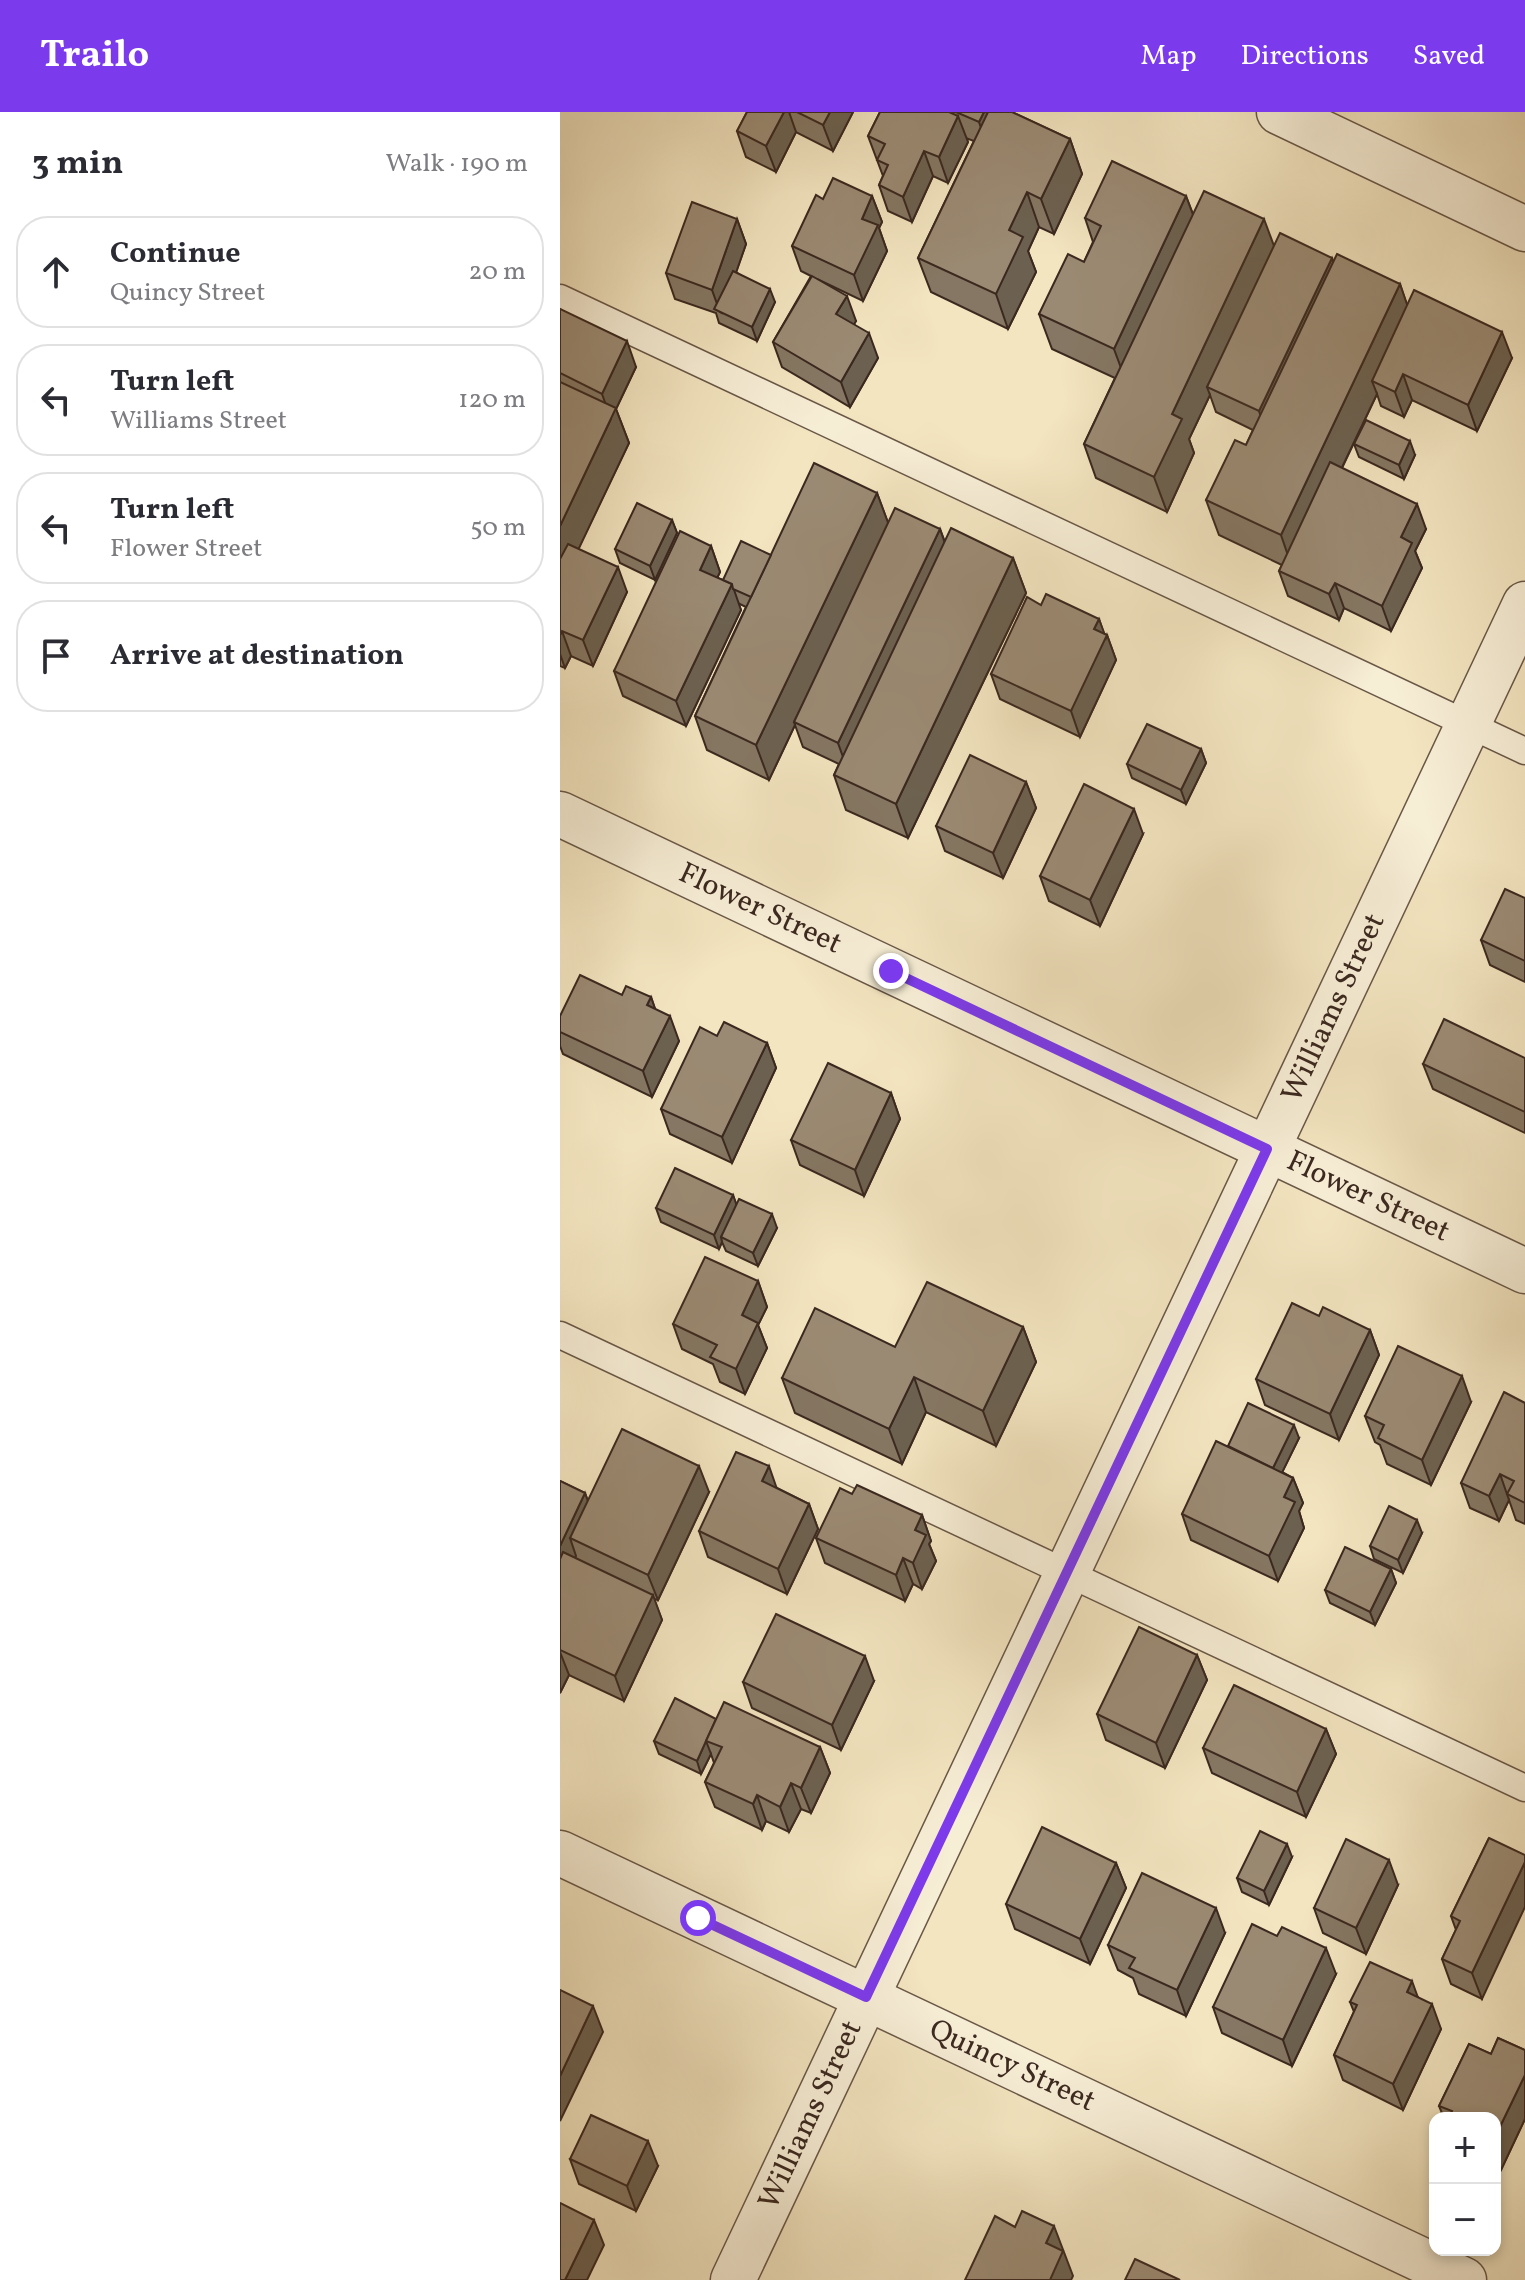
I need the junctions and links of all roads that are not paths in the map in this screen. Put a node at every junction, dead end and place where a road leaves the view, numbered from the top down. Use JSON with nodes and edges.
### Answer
{"nodes":[{"id":1,"x":1279,"y":112,"type":"edge"},
{"id":2,"x":1525,"y":229,"type":"edge"},
{"id":3,"x":560,"y":298,"type":"edge"},
{"id":4,"x":1525,"y":604,"type":"edge"},
{"id":5,"x":1468,"y":724,"type":"junction"},
{"id":6,"x":1525,"y":751,"type":"edge"},
{"id":7,"x":560,"y":814,"type":"edge"},
{"id":8,"x":1267,"y":1149,"type":"junction"},
{"id":9,"x":1525,"y":1271,"type":"edge"},
{"id":10,"x":560,"y":1335,"type":"edge"},
{"id":11,"x":1066,"y":1574,"type":"junction"},
{"id":12,"x":1525,"y":1788,"type":"edge"},
{"id":13,"x":560,"y":1853,"type":"edge"},
{"id":14,"x":866,"y":1997,"type":"junction"},
{"id":15,"x":733,"y":2280,"type":"edge"},
{"id":16,"x":1464,"y":2280,"type":"edge"}],
"edges":[{"from":1,"to":2,"type":"street"},
{"from":3,"to":5,"type":"lane"},
{"from":4,"to":5,"type":"street","name":"Williams Street"},
{"from":5,"to":6,"type":"lane"},
{"from":5,"to":8,"type":"street","name":"Williams Street"},
{"from":7,"to":8,"type":"street","name":"Flower Street"},
{"from":8,"to":9,"type":"street","name":"Flower Street"},
{"from":8,"to":11,"type":"street","name":"Williams Street"},
{"from":10,"to":11,"type":"lane"},
{"from":11,"to":12,"type":"lane"},
{"from":11,"to":14,"type":"street","name":"Williams Street"},
{"from":13,"to":14,"type":"street","name":"Quincy Street"},
{"from":14,"to":15,"type":"street","name":"Williams Street"},
{"from":14,"to":16,"type":"street","name":"Quincy Street"}]}
